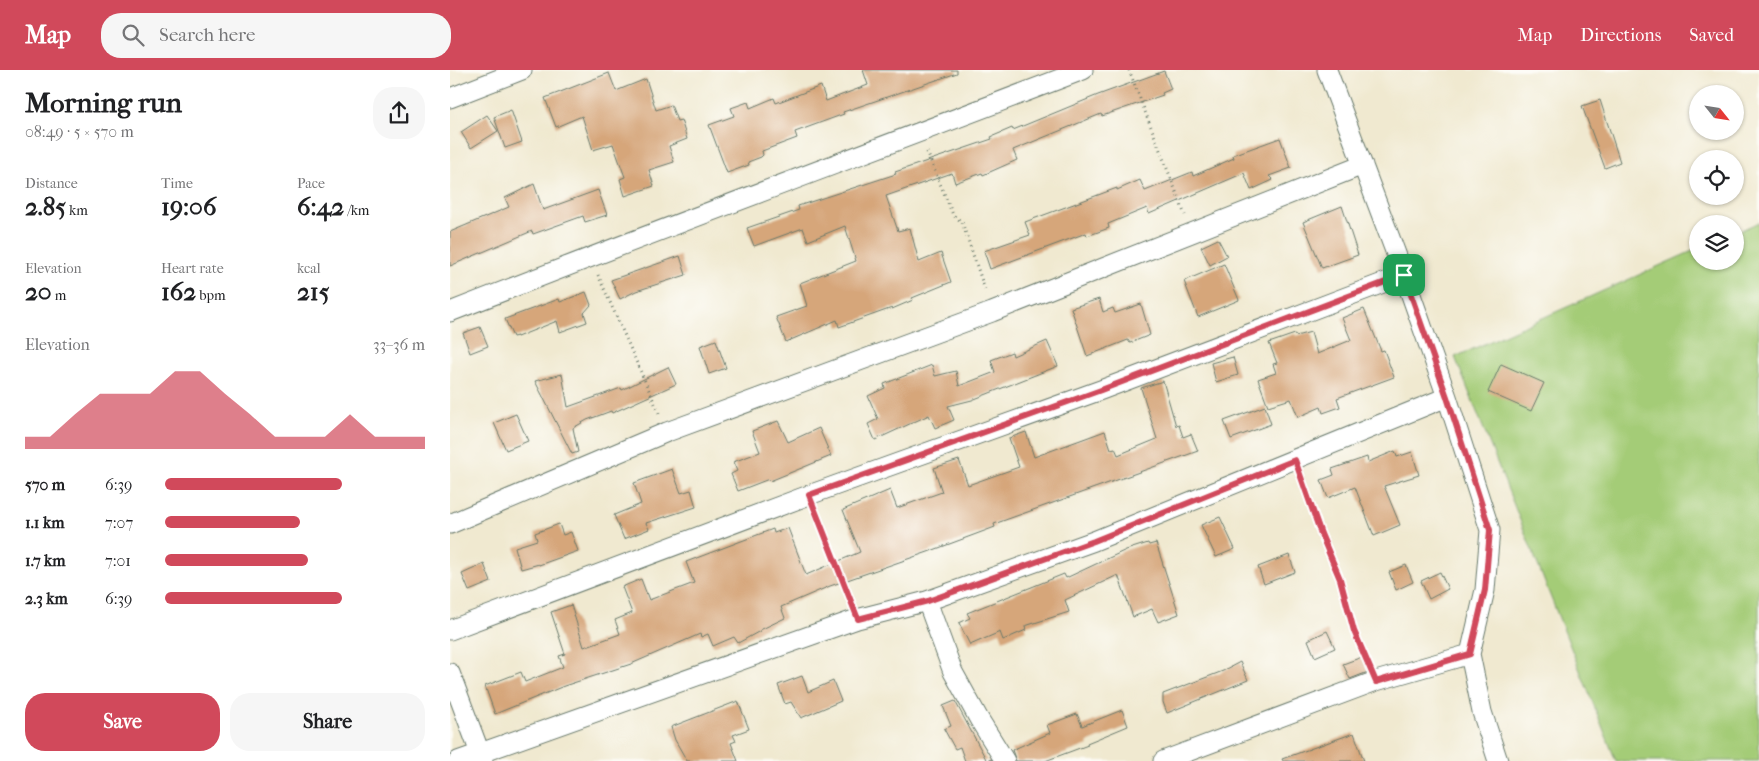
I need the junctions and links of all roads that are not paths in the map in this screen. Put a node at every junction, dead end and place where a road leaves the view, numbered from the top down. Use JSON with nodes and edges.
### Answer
{"nodes":[{"id":1,"x":522,"y":70,"type":"edge"},
{"id":2,"x":1083,"y":70,"type":"edge"},
{"id":3,"x":1327,"y":70,"type":"edge"},
{"id":4,"x":450,"y":98,"type":"edge"},
{"id":5,"x":1363,"y":165,"type":"junction"},
{"id":6,"x":1404,"y":275,"type":"junction"},
{"id":7,"x":450,"y":312,"type":"edge"},
{"id":8,"x":1447,"y":397,"type":"junction"},
{"id":9,"x":450,"y":524,"type":"edge"},
{"id":10,"x":928,"y":601,"type":"junction"},
{"id":11,"x":450,"y":630,"type":"edge"},
{"id":12,"x":1470,"y":654,"type":"junction"},
{"id":13,"x":450,"y":673,"type":"edge"},
{"id":14,"x":481,"y":757,"type":"edge"},
{"id":15,"x":458,"y":761,"type":"edge"},
{"id":16,"x":1005,"y":761,"type":"edge"},
{"id":17,"x":1164,"y":761,"type":"edge"},
{"id":18,"x":1498,"y":761,"type":"edge"}],
"edges":[{"from":1,"to":4,"type":"street"},
{"from":2,"to":7,"type":"street"},
{"from":3,"to":5,"type":"street"},
{"from":5,"to":6,"type":"street"},
{"from":5,"to":9,"type":"street"},
{"from":6,"to":8,"type":"street"},
{"from":6,"to":11,"type":"street"},
{"from":8,"to":10,"type":"street"},
{"from":8,"to":12,"type":"street"},
{"from":10,"to":14,"type":"street"},
{"from":10,"to":16,"type":"street"},
{"from":12,"to":17,"type":"street"},
{"from":12,"to":18,"type":"street"},
{"from":13,"to":14,"type":"street"},
{"from":14,"to":15,"type":"street"}]}
